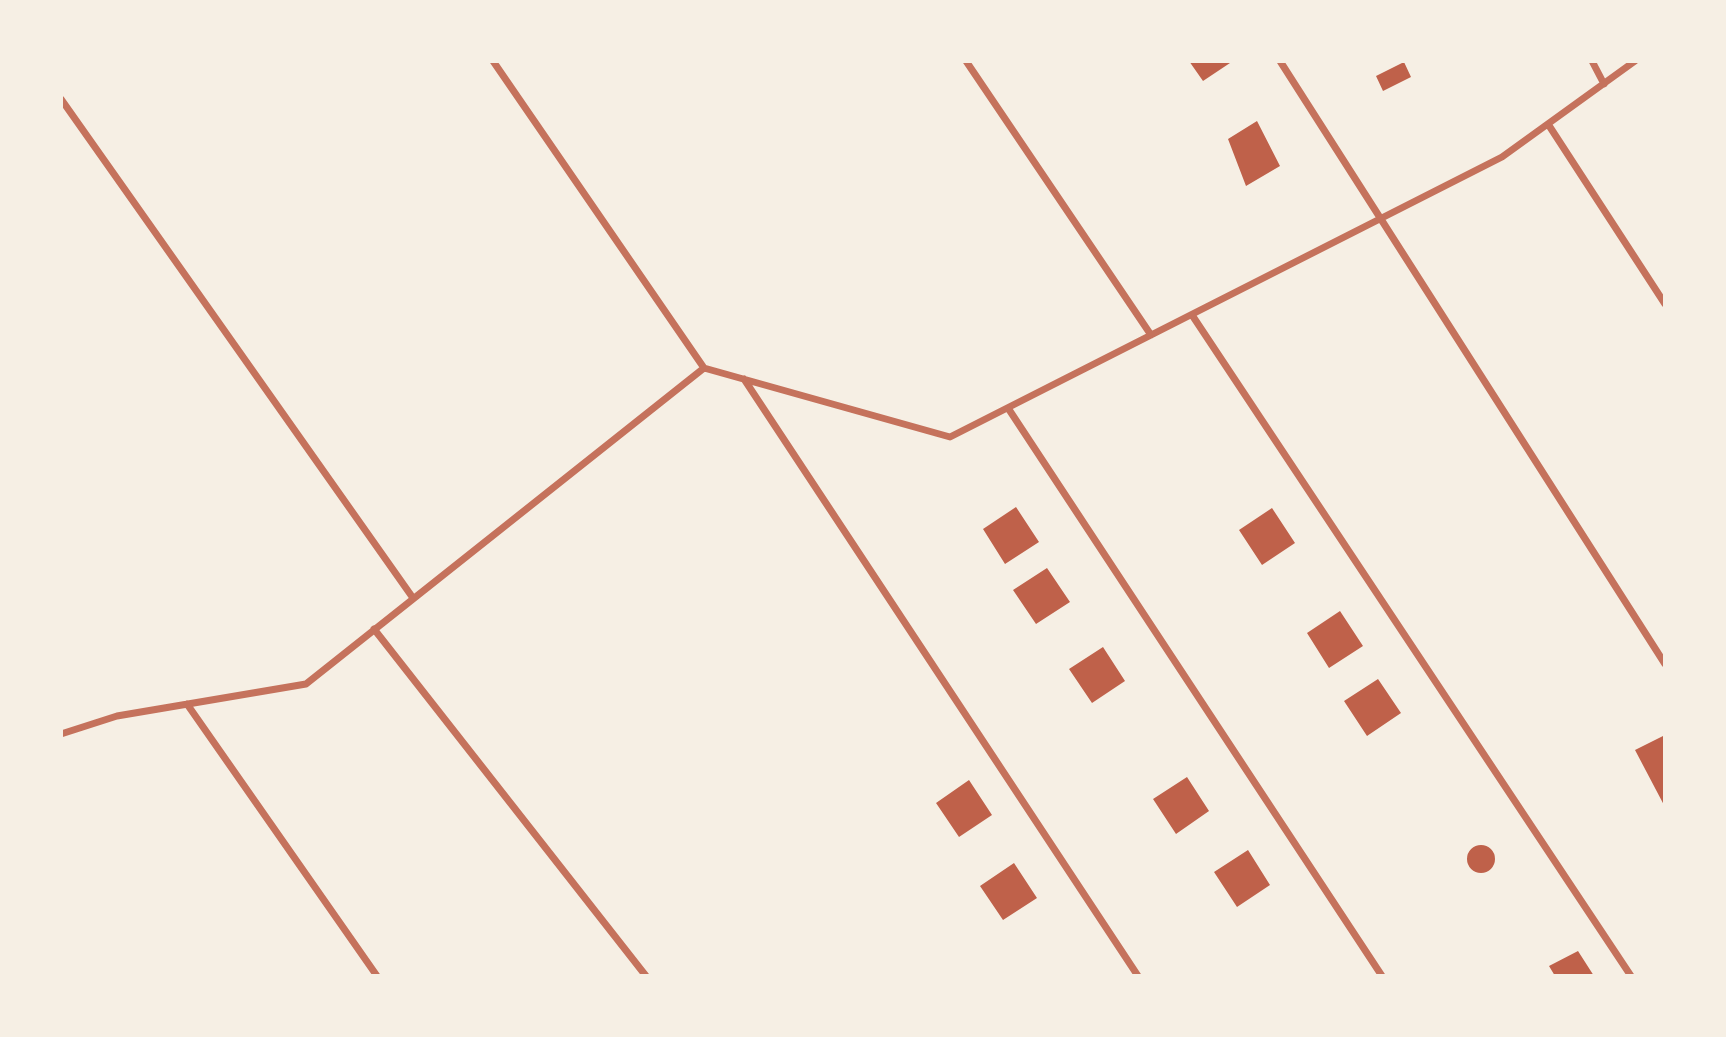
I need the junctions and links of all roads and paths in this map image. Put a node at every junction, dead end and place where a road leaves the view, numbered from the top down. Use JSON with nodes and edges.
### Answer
{"nodes":[{"id":1,"x":493,"y":61,"type":"edge"},
{"id":2,"x":966,"y":61,"type":"edge"},
{"id":3,"x":1280,"y":61,"type":"edge"},
{"id":4,"x":1592,"y":61,"type":"edge"},
{"id":5,"x":1635,"y":61,"type":"edge"},
{"id":6,"x":1604,"y":84,"type":"junction"},
{"id":7,"x":61,"y":99,"type":"edge"},
{"id":8,"x":1548,"y":124,"type":"junction"},
{"id":9,"x":1380,"y":219,"type":"junction"},
{"id":10,"x":1665,"y":304,"type":"edge"},
{"id":11,"x":1192,"y":315,"type":"junction"},
{"id":12,"x":1151,"y":335,"type":"junction"},
{"id":13,"x":704,"y":368,"type":"junction"},
{"id":14,"x":744,"y":379,"type":"junction"},
{"id":15,"x":1008,"y":408,"type":"junction"},
{"id":16,"x":413,"y":598,"type":"junction"},
{"id":17,"x":374,"y":629,"type":"junction"},
{"id":18,"x":1665,"y":664,"type":"edge"},
{"id":19,"x":187,"y":704,"type":"junction"},
{"id":20,"x":61,"y":734,"type":"edge"},
{"id":21,"x":377,"y":976,"type":"edge"},
{"id":22,"x":646,"y":976,"type":"edge"},
{"id":23,"x":1138,"y":976,"type":"edge"},
{"id":24,"x":1382,"y":976,"type":"edge"},
{"id":25,"x":1631,"y":976,"type":"edge"}],
"edges":[{"from":1,"to":13,"type":"street"},
{"from":2,"to":12,"type":"street"},
{"from":3,"to":9,"type":"street"},
{"from":4,"to":6,"type":"street"},
{"from":5,"to":6,"type":"street"},
{"from":6,"to":8,"type":"street"},
{"from":7,"to":16,"type":"street"},
{"from":8,"to":9,"type":"street"},
{"from":8,"to":10,"type":"street"},
{"from":9,"to":11,"type":"street"},
{"from":9,"to":18,"type":"street"},
{"from":11,"to":12,"type":"street"},
{"from":11,"to":25,"type":"street"},
{"from":12,"to":15,"type":"street"},
{"from":13,"to":14,"type":"street"},
{"from":13,"to":16,"type":"street"},
{"from":14,"to":15,"type":"street"},
{"from":14,"to":23,"type":"street"},
{"from":15,"to":24,"type":"street"},
{"from":16,"to":17,"type":"street"},
{"from":17,"to":19,"type":"street"},
{"from":17,"to":22,"type":"street"},
{"from":19,"to":20,"type":"street"},
{"from":19,"to":21,"type":"street"}]}
